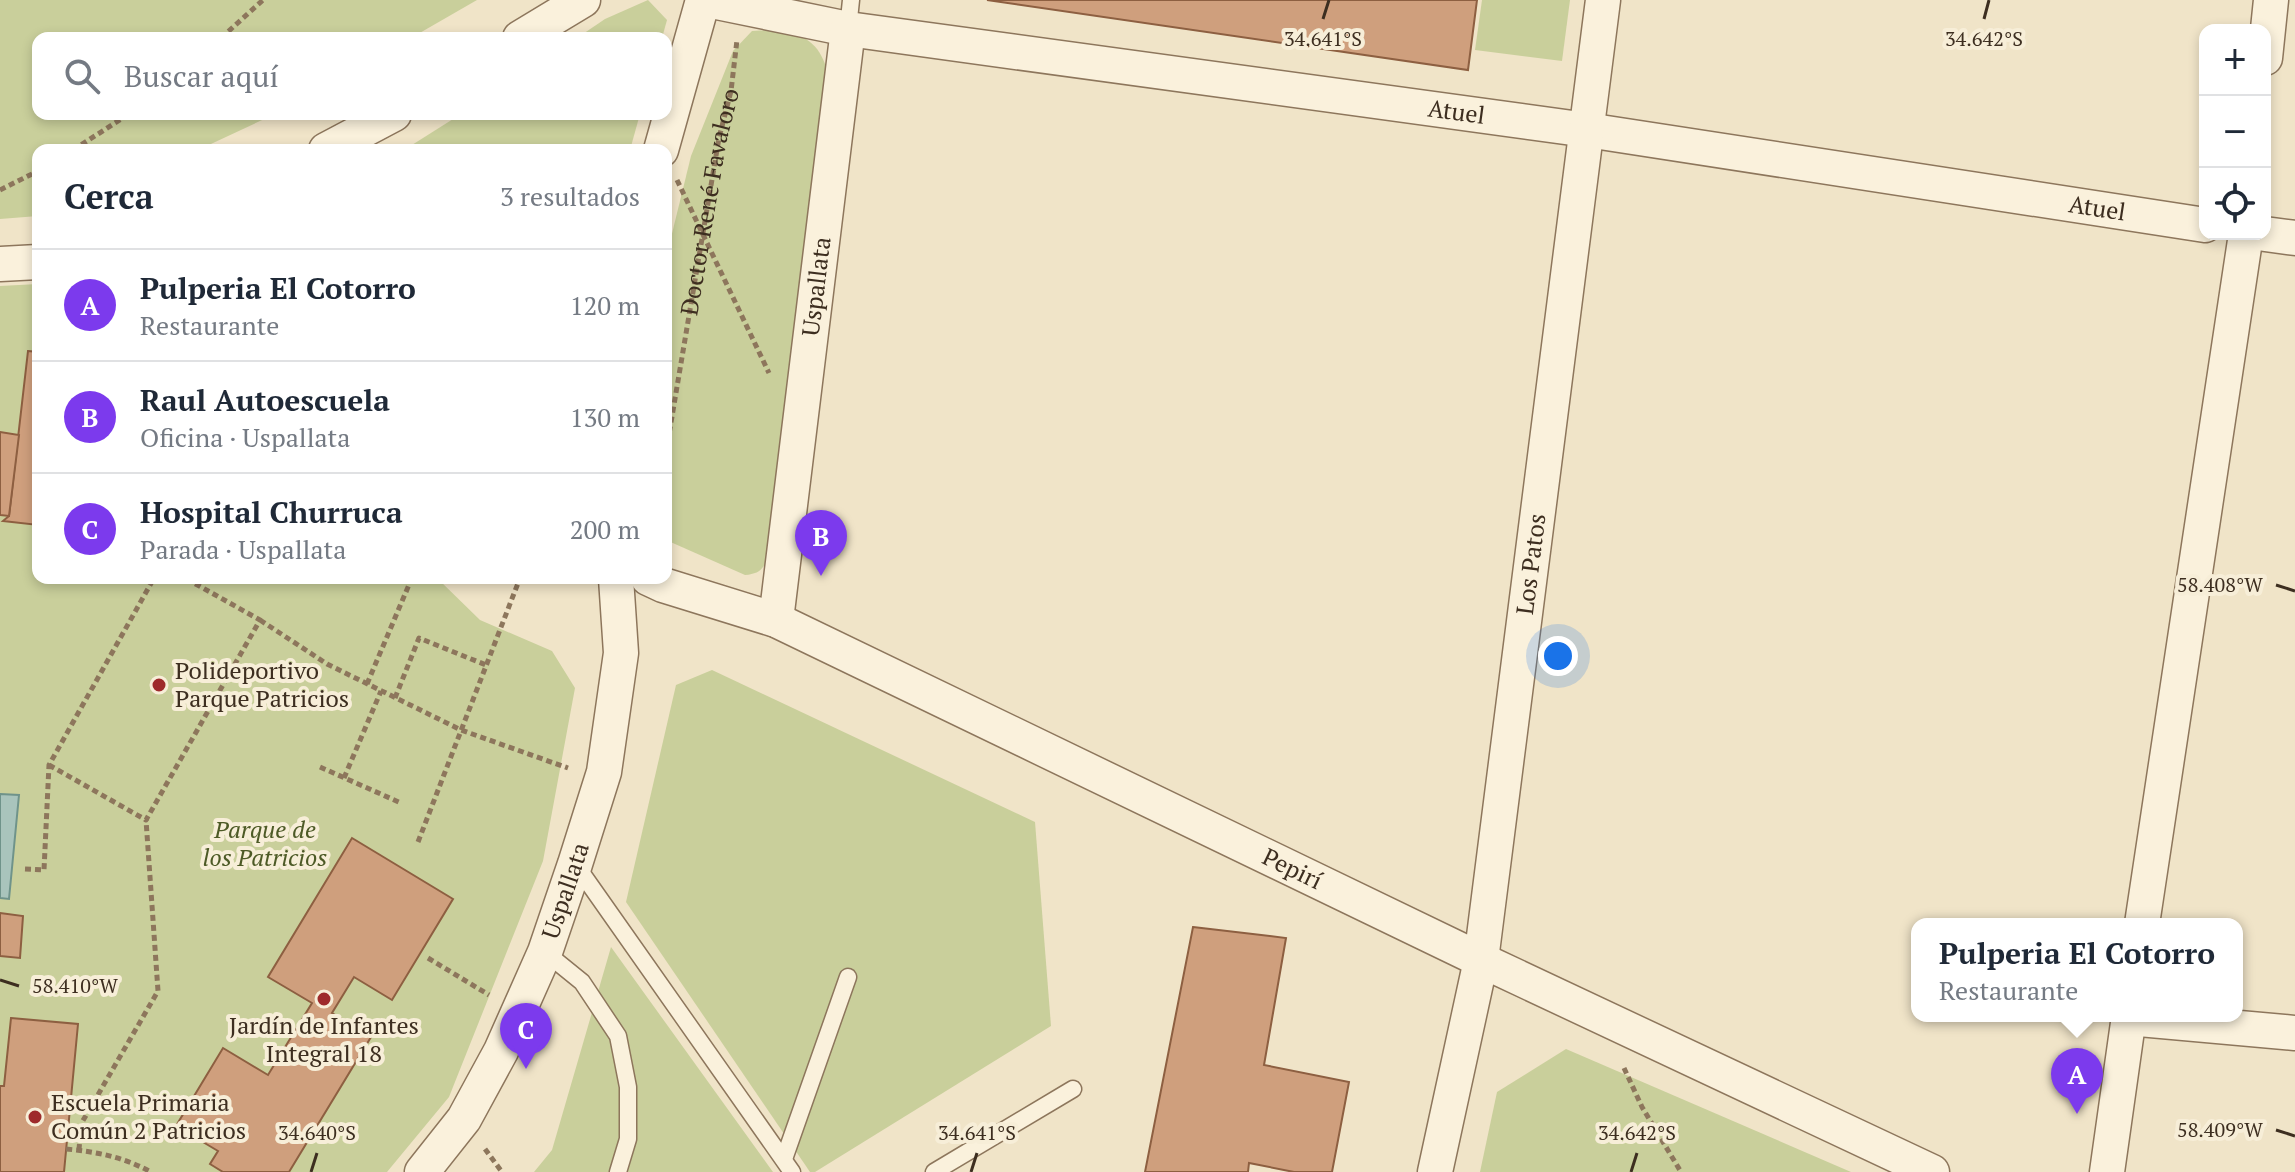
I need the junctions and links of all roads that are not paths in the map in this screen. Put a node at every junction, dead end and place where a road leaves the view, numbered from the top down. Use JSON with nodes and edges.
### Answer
{"nodes":[{"id":1,"x":583,"y":0,"type":"edge"},
{"id":2,"x":705,"y":0,"type":"edge"},
{"id":3,"x":1603,"y":0,"type":"edge"},
{"id":4,"x":2271,"y":0,"type":"edge"},
{"id":5,"x":849,"y":15,"type":"edge"},
{"id":6,"x":2269,"y":24,"type":"edge"},
{"id":7,"x":530,"y":32,"type":"edge"},
{"id":8,"x":383,"y":120,"type":"edge"},
{"id":9,"x":1587,"y":130,"type":"junction"},
{"id":10,"x":337,"y":144,"type":"edge"},
{"id":11,"x":670,"y":144,"type":"edge"},
{"id":12,"x":2199,"y":224,"type":"edge"},
{"id":13,"x":2271,"y":235,"type":"edge"},
{"id":14,"x":2295,"y":238,"type":"edge"},
{"id":15,"x":2245,"y":240,"type":"edge"},
{"id":16,"x":32,"y":262,"type":"edge"},
{"id":17,"x":0,"y":264,"type":"edge"},
{"id":18,"x":616,"y":584,"type":"edge"},
{"id":19,"x":661,"y":584,"type":"edge"},
{"id":20,"x":776,"y":620,"type":"junction"},
{"id":21,"x":575,"y":864,"type":"junction"},
{"id":22,"x":2143,"y":918,"type":"edge"},
{"id":23,"x":545,"y":952,"type":"junction"},
{"id":24,"x":1481,"y":960,"type":"junction"},
{"id":25,"x":848,"y":977,"type":"dead end"},
{"id":26,"x":2127,"y":1022,"type":"edge"},
{"id":27,"x":2180,"y":1022,"type":"edge"},
{"id":28,"x":2295,"y":1033,"type":"edge"},
{"id":29,"x":1073,"y":1089,"type":"dead end"},
{"id":30,"x":788,"y":1165,"type":"edge"},
{"id":31,"x":422,"y":1172,"type":"edge"},
{"id":32,"x":618,"y":1172,"type":"edge"},
{"id":33,"x":934,"y":1172,"type":"edge"},
{"id":34,"x":1435,"y":1172,"type":"edge"},
{"id":35,"x":1932,"y":1172,"type":"edge"},
{"id":36,"x":2107,"y":1172,"type":"edge"}],
"edges":[{"from":1,"to":7,"type":"street"},
{"from":2,"to":5,"type":"street","name":"Atuel"},
{"from":2,"to":11,"type":"street","name":"Doctor René Favaloro"},
{"from":3,"to":9,"type":"street","name":"Los Patos"},
{"from":4,"to":6,"type":"street"},
{"from":5,"to":9,"type":"street","name":"Atuel"},
{"from":5,"to":20,"type":"street","name":"Uspallata"},
{"from":8,"to":10,"type":"street"},
{"from":9,"to":12,"type":"street","name":"Atuel"},
{"from":9,"to":24,"type":"street","name":"Los Patos"},
{"from":13,"to":14,"type":"street"},
{"from":15,"to":22,"type":"street"},
{"from":16,"to":17,"type":"street"},
{"from":18,"to":21,"type":"street","name":"Uspallata"},
{"from":19,"to":20,"type":"street","name":"Pepirí"},
{"from":20,"to":24,"type":"street","name":"Pepirí"},
{"from":21,"to":23,"type":"street","name":"Uspallata"},
{"from":21,"to":30,"type":"lane"},
{"from":23,"to":31,"type":"street","name":"Uspallata"},
{"from":23,"to":32,"type":"lane"},
{"from":24,"to":34,"type":"street","name":"Los Patos"},
{"from":24,"to":35,"type":"street","name":"Pepirí"},
{"from":25,"to":30,"type":"lane"},
{"from":26,"to":36,"type":"street"},
{"from":27,"to":28,"type":"street"},
{"from":29,"to":33,"type":"lane"}]}
